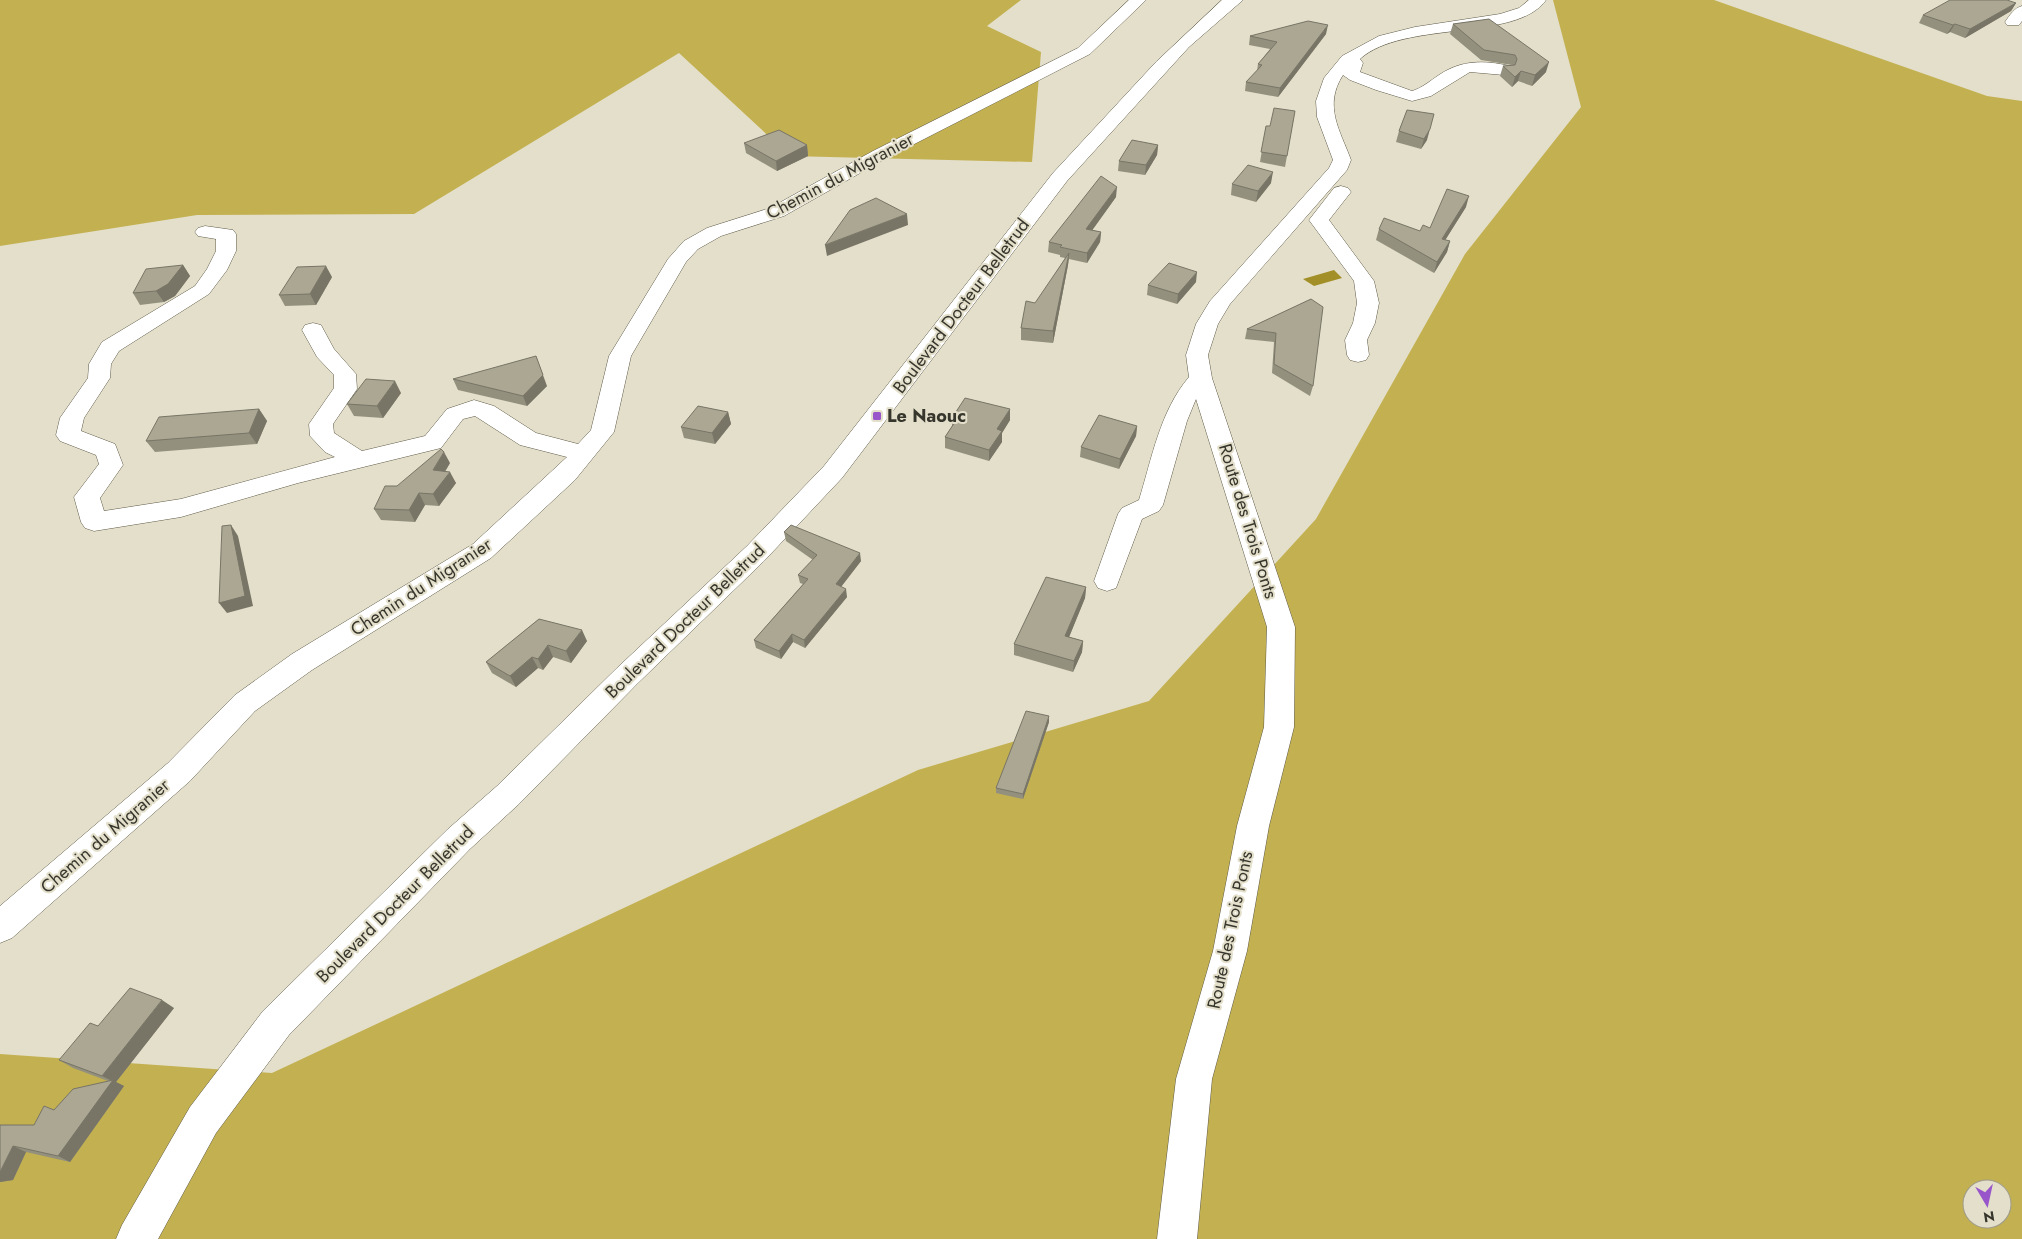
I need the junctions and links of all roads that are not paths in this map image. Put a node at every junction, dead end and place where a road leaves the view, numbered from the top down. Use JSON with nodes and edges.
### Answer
{"nodes":[{"id":1,"x":1138,"y":0,"type":"edge"},
{"id":2,"x":1235,"y":0,"type":"edge"},
{"id":3,"x":1538,"y":0,"type":"edge"},
{"id":4,"x":1348,"y":59,"type":"junction"},
{"id":5,"x":1504,"y":70,"type":"edge"},
{"id":6,"x":1338,"y":170,"type":"junction"},
{"id":7,"x":205,"y":232,"type":"dead end"},
{"id":8,"x":313,"y":330,"type":"dead end"},
{"id":9,"x":1358,"y":355,"type":"dead end"},
{"id":10,"x":1201,"y":378,"type":"junction"},
{"id":11,"x":584,"y":454,"type":"junction"},
{"id":12,"x":360,"y":460,"type":"junction"},
{"id":13,"x":1107,"y":581,"type":"dead end"},
{"id":14,"x":0,"y":927,"type":"edge"},
{"id":15,"x":136,"y":1239,"type":"edge"},
{"id":16,"x":1177,"y":1239,"type":"edge"}],
"edges":[{"from":1,"to":11,"type":"street","name":"Chemin du Migranier"},
{"from":2,"to":15,"type":"street","name":"Boulevard Docteur Belletrud"},
{"from":3,"to":4,"type":"street"},
{"from":4,"to":5,"type":"street"},
{"from":4,"to":6,"type":"street"},
{"from":6,"to":9,"type":"street"},
{"from":6,"to":10,"type":"street","name":"Route des Trois Ponts"},
{"from":7,"to":12,"type":"street"},
{"from":8,"to":12,"type":"street"},
{"from":10,"to":13,"type":"street"},
{"from":10,"to":16,"type":"street","name":"Route des Trois Ponts"},
{"from":11,"to":12,"type":"street"},
{"from":11,"to":14,"type":"street","name":"Chemin du Migranier"}]}
